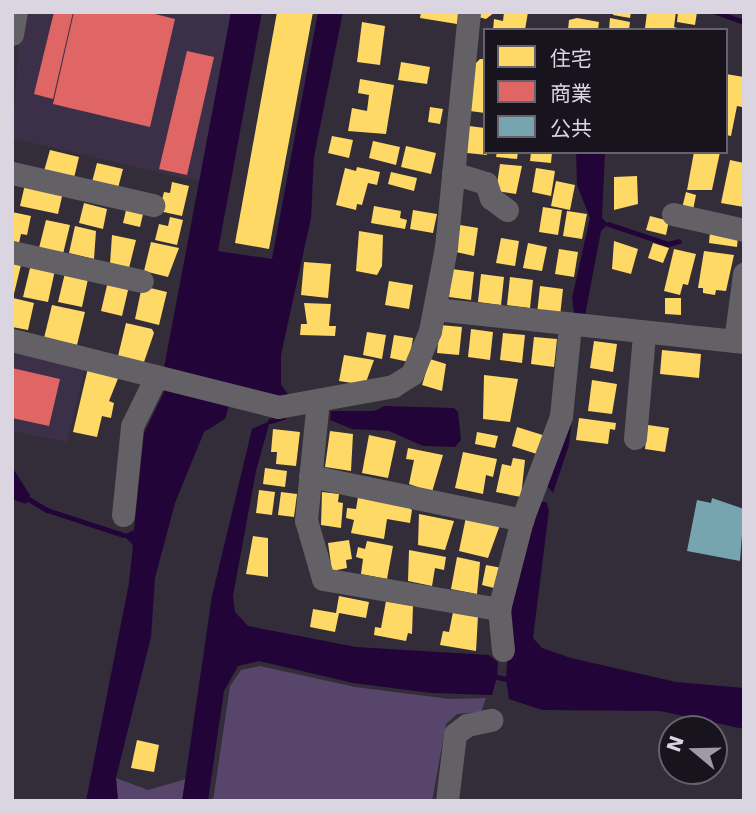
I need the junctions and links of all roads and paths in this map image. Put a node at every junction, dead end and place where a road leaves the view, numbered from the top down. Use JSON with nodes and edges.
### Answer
{"nodes":[{"id":1,"x":16,"y":12,"type":"edge"},
{"id":2,"x":469,"y":12,"type":"edge"},
{"id":3,"x":12,"y":34,"type":"edge"},
{"id":4,"x":475,"y":48,"type":"edge"},
{"id":5,"x":12,"y":173,"type":"edge"},
{"id":6,"x":453,"y":173,"type":"junction"},
{"id":7,"x":153,"y":205,"type":"dead end"},
{"id":8,"x":507,"y":210,"type":"dead end"},
{"id":9,"x":673,"y":214,"type":"dead end"},
{"id":10,"x":744,"y":230,"type":"edge"},
{"id":11,"x":12,"y":252,"type":"edge"},
{"id":12,"x":744,"y":274,"type":"edge"},
{"id":13,"x":142,"y":281,"type":"dead end"},
{"id":14,"x":435,"y":309,"type":"junction"},
{"id":15,"x":581,"y":327,"type":"junction"},
{"id":16,"x":644,"y":335,"type":"junction"},
{"id":17,"x":12,"y":340,"type":"edge"},
{"id":18,"x":739,"y":342,"type":"edge"},
{"id":19,"x":161,"y":378,"type":"junction"},
{"id":20,"x":318,"y":400,"type":"junction"},
{"id":21,"x":635,"y":438,"type":"dead end"},
{"id":22,"x":310,"y":476,"type":"junction"},
{"id":23,"x":123,"y":515,"type":"dead end"},
{"id":24,"x":522,"y":520,"type":"junction"},
{"id":25,"x":499,"y":609,"type":"junction"},
{"id":26,"x":503,"y":650,"type":"dead end"},
{"id":27,"x":491,"y":720,"type":"dead end"},
{"id":28,"x":447,"y":801,"type":"edge"}],
"edges":[{"from":1,"to":3,"type":"street"},
{"from":2,"to":4,"type":"street"},
{"from":4,"to":6,"type":"street"},
{"from":5,"to":7,"type":"street"},
{"from":6,"to":8,"type":"street"},
{"from":6,"to":14,"type":"street"},
{"from":9,"to":10,"type":"street"},
{"from":11,"to":13,"type":"street"},
{"from":12,"to":18,"type":"street"},
{"from":14,"to":15,"type":"street"},
{"from":14,"to":20,"type":"street"},
{"from":15,"to":16,"type":"street"},
{"from":15,"to":24,"type":"street"},
{"from":16,"to":18,"type":"street"},
{"from":16,"to":21,"type":"street"},
{"from":17,"to":19,"type":"street"},
{"from":19,"to":20,"type":"street"},
{"from":19,"to":23,"type":"street"},
{"from":20,"to":22,"type":"street"},
{"from":22,"to":24,"type":"street"},
{"from":22,"to":25,"type":"street"},
{"from":24,"to":25,"type":"street"},
{"from":25,"to":26,"type":"street"},
{"from":27,"to":28,"type":"street"}]}
